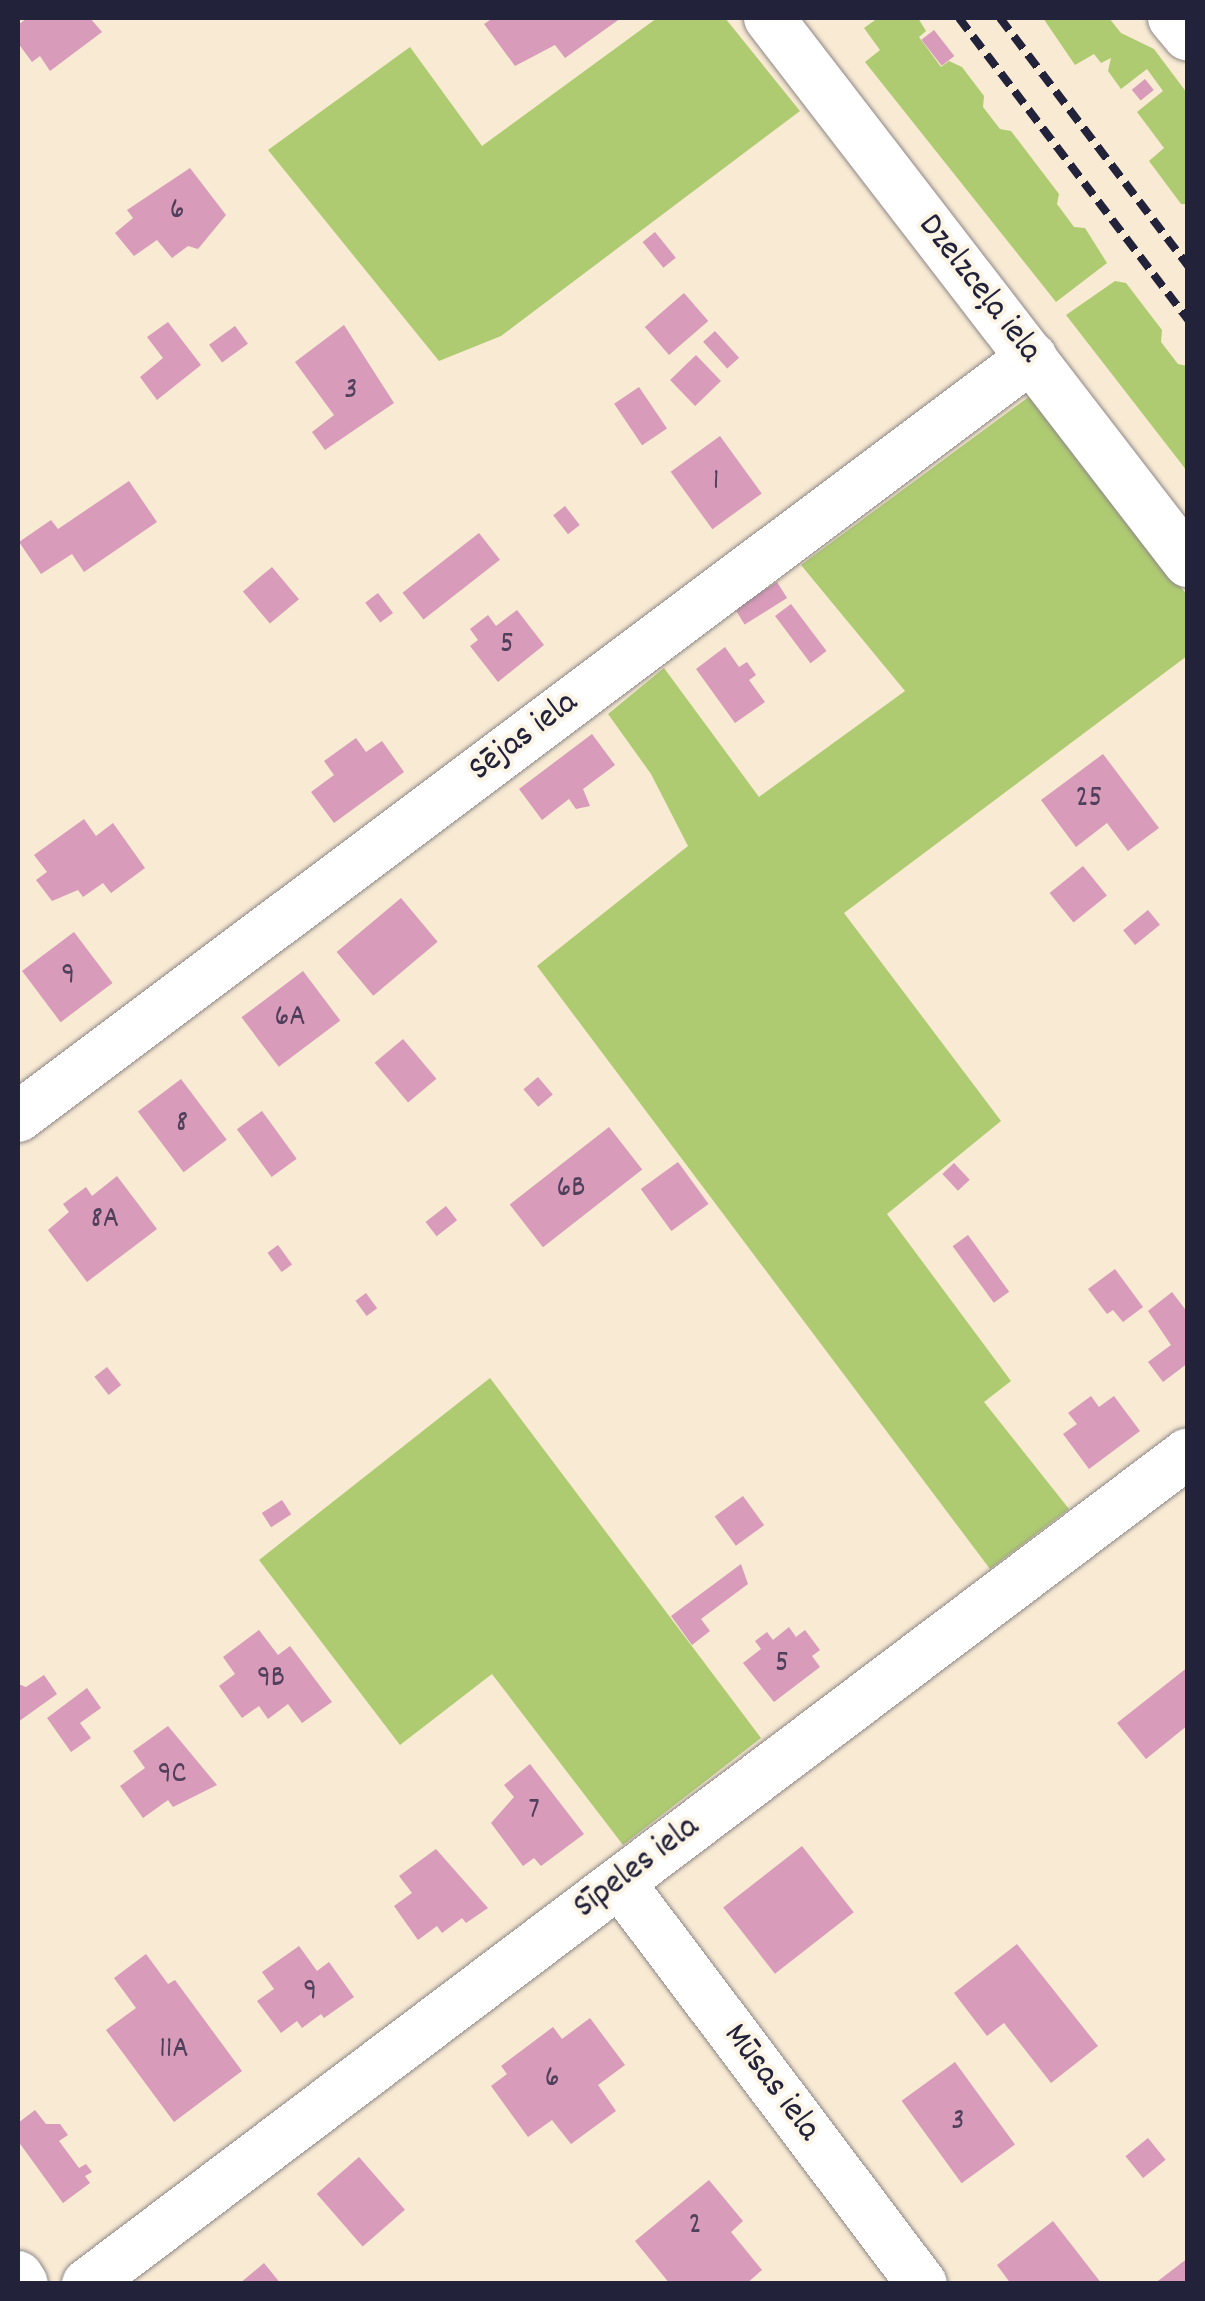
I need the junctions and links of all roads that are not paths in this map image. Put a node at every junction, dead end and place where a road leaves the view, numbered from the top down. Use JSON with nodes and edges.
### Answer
{"nodes":[{"id":1,"x":769,"y":18,"type":"edge"},
{"id":2,"x":1173,"y":18,"type":"edge"},
{"id":3,"x":1188,"y":36,"type":"edge"},
{"id":4,"x":1032,"y":357,"type":"junction"},
{"id":5,"x":1188,"y":562,"type":"edge"},
{"id":6,"x":18,"y":1118,"type":"edge"},
{"id":7,"x":1188,"y":1452,"type":"edge"},
{"id":8,"x":620,"y":1883,"type":"junction"},
{"id":9,"x":18,"y":2276,"type":"edge"},
{"id":10,"x":23,"y":2284,"type":"edge"},
{"id":11,"x":88,"y":2284,"type":"edge"},
{"id":12,"x":922,"y":2284,"type":"edge"}],
"edges":[{"from":1,"to":4,"type":"street","name":"Dzelzceļa iela"},
{"from":2,"to":3,"type":"street"},
{"from":4,"to":5,"type":"street","name":"Dzelzceļa iela"},
{"from":4,"to":6,"type":"street","name":"Sējas iela"},
{"from":7,"to":8,"type":"street","name":"Sīpeles iela"},
{"from":8,"to":11,"type":"street","name":"Sīpeles iela"},
{"from":8,"to":12,"type":"street","name":"Mūsas iela"},
{"from":9,"to":10,"type":"street"}]}
